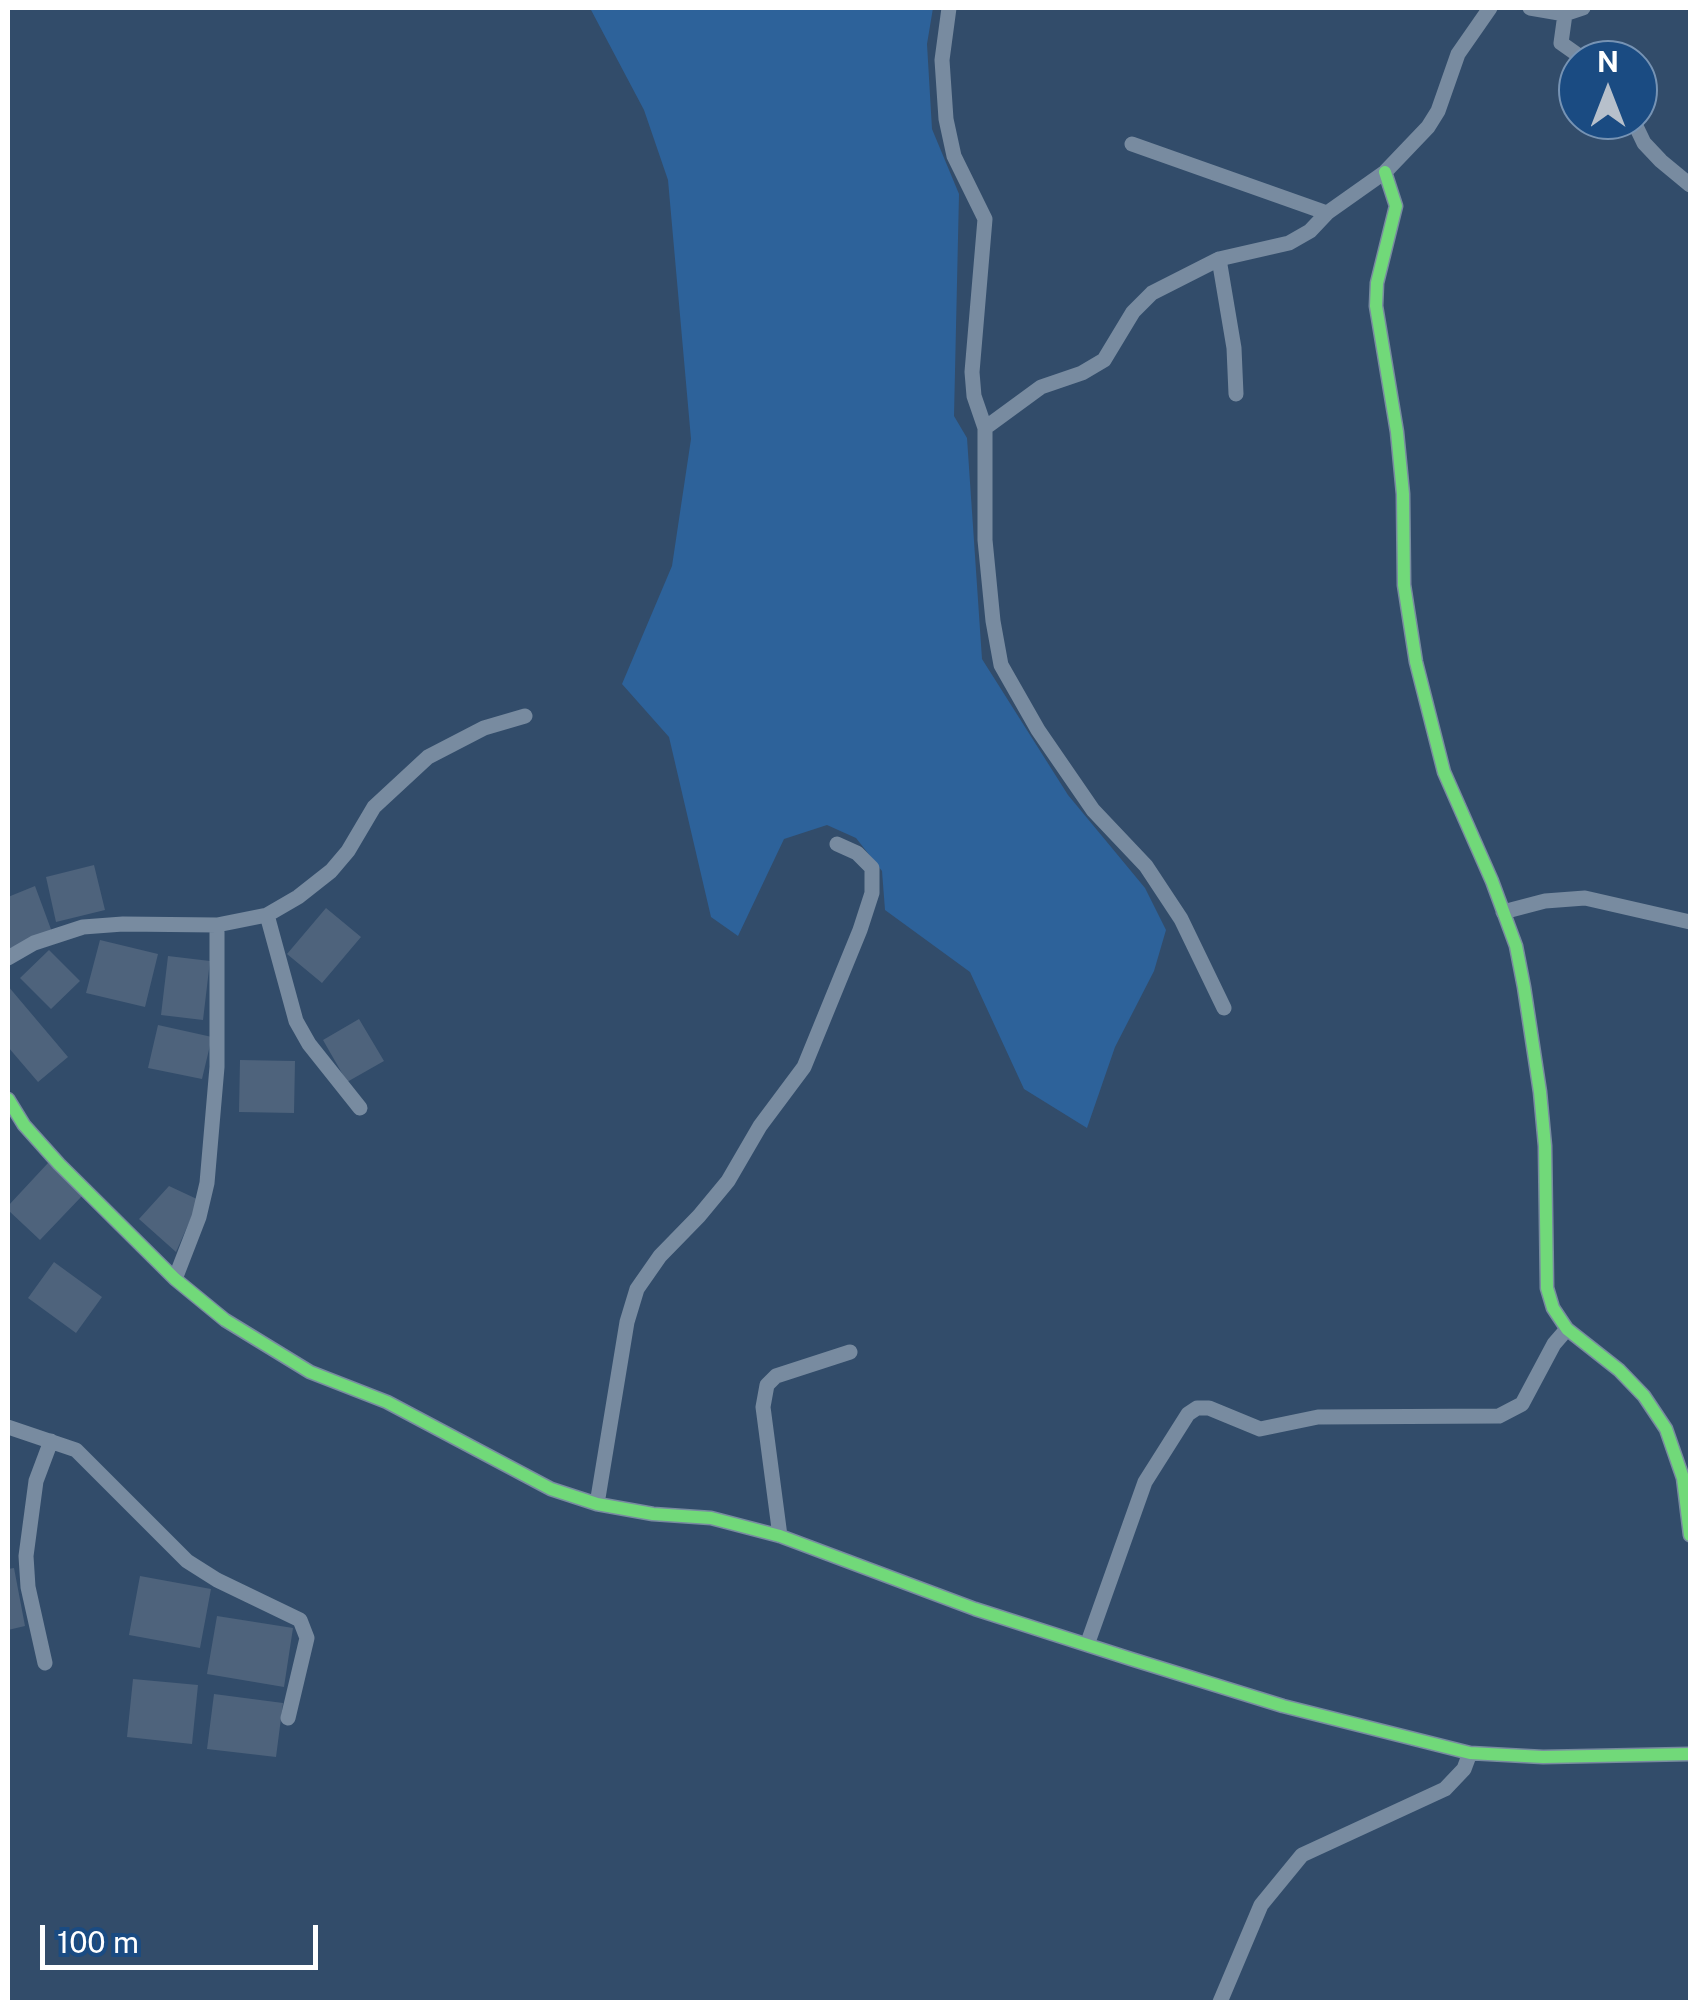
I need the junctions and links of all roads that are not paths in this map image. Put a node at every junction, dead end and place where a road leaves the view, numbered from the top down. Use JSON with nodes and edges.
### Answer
{"nodes":[{"id":1,"x":949,"y":8,"type":"edge"},
{"id":2,"x":1490,"y":8,"type":"edge"},
{"id":3,"x":1530,"y":8,"type":"edge"},
{"id":4,"x":1583,"y":8,"type":"edge"},
{"id":5,"x":1565,"y":14,"type":"junction"},
{"id":6,"x":1562,"y":40,"type":"edge"},
{"id":7,"x":1643,"y":140,"type":"edge"},
{"id":8,"x":1132,"y":144,"type":"dead end"},
{"id":9,"x":1385,"y":172,"type":"junction"},
{"id":10,"x":1690,"y":185,"type":"edge"},
{"id":11,"x":1327,"y":213,"type":"junction"},
{"id":12,"x":1218,"y":259,"type":"junction"},
{"id":13,"x":1236,"y":394,"type":"dead end"},
{"id":14,"x":984,"y":428,"type":"junction"},
{"id":15,"x":524,"y":716,"type":"dead end"},
{"id":16,"x":836,"y":844,"type":"dead end"},
{"id":17,"x":1503,"y":912,"type":"junction"},
{"id":18,"x":267,"y":915,"type":"junction"},
{"id":19,"x":1690,"y":922,"type":"edge"},
{"id":20,"x":217,"y":924,"type":"junction"},
{"id":21,"x":8,"y":958,"type":"edge"},
{"id":22,"x":1224,"y":1008,"type":"dead end"},
{"id":23,"x":8,"y":1099,"type":"edge"},
{"id":24,"x":360,"y":1108,"type":"dead end"},
{"id":25,"x":174,"y":1279,"type":"junction"},
{"id":26,"x":1567,"y":1329,"type":"junction"},
{"id":27,"x":850,"y":1352,"type":"dead end"},
{"id":28,"x":8,"y":1427,"type":"edge"},
{"id":29,"x":51,"y":1441,"type":"junction"},
{"id":30,"x":598,"y":1504,"type":"junction"},
{"id":31,"x":1690,"y":1534,"type":"edge"},
{"id":32,"x":780,"y":1536,"type":"junction"},
{"id":33,"x":1087,"y":1644,"type":"junction"},
{"id":34,"x":46,"y":1663,"type":"dead end"},
{"id":35,"x":288,"y":1718,"type":"dead end"},
{"id":36,"x":1470,"y":1753,"type":"junction"},
{"id":37,"x":1690,"y":1754,"type":"edge"},
{"id":38,"x":1220,"y":2002,"type":"edge"}],
"edges":[{"from":1,"to":14,"type":"street"},
{"from":2,"to":9,"type":"street"},
{"from":3,"to":5,"type":"street"},
{"from":4,"to":5,"type":"street"},
{"from":5,"to":6,"type":"street"},
{"from":7,"to":10,"type":"street"},
{"from":8,"to":11,"type":"street"},
{"from":9,"to":11,"type":"street"},
{"from":9,"to":17,"type":"street"},
{"from":11,"to":12,"type":"street"},
{"from":12,"to":13,"type":"street"},
{"from":12,"to":14,"type":"street"},
{"from":14,"to":22,"type":"street"},
{"from":15,"to":18,"type":"street"},
{"from":16,"to":30,"type":"street"},
{"from":17,"to":19,"type":"street"},
{"from":17,"to":26,"type":"street"},
{"from":18,"to":20,"type":"street"},
{"from":18,"to":24,"type":"street"},
{"from":20,"to":21,"type":"street"},
{"from":20,"to":25,"type":"street"},
{"from":23,"to":25,"type":"street"},
{"from":25,"to":30,"type":"street"},
{"from":26,"to":31,"type":"street"},
{"from":26,"to":33,"type":"street"},
{"from":27,"to":32,"type":"street"},
{"from":28,"to":29,"type":"street"},
{"from":29,"to":34,"type":"street"},
{"from":29,"to":35,"type":"street"},
{"from":30,"to":32,"type":"street"},
{"from":32,"to":33,"type":"street"},
{"from":33,"to":36,"type":"street"},
{"from":36,"to":37,"type":"street"},
{"from":36,"to":38,"type":"street"}]}
